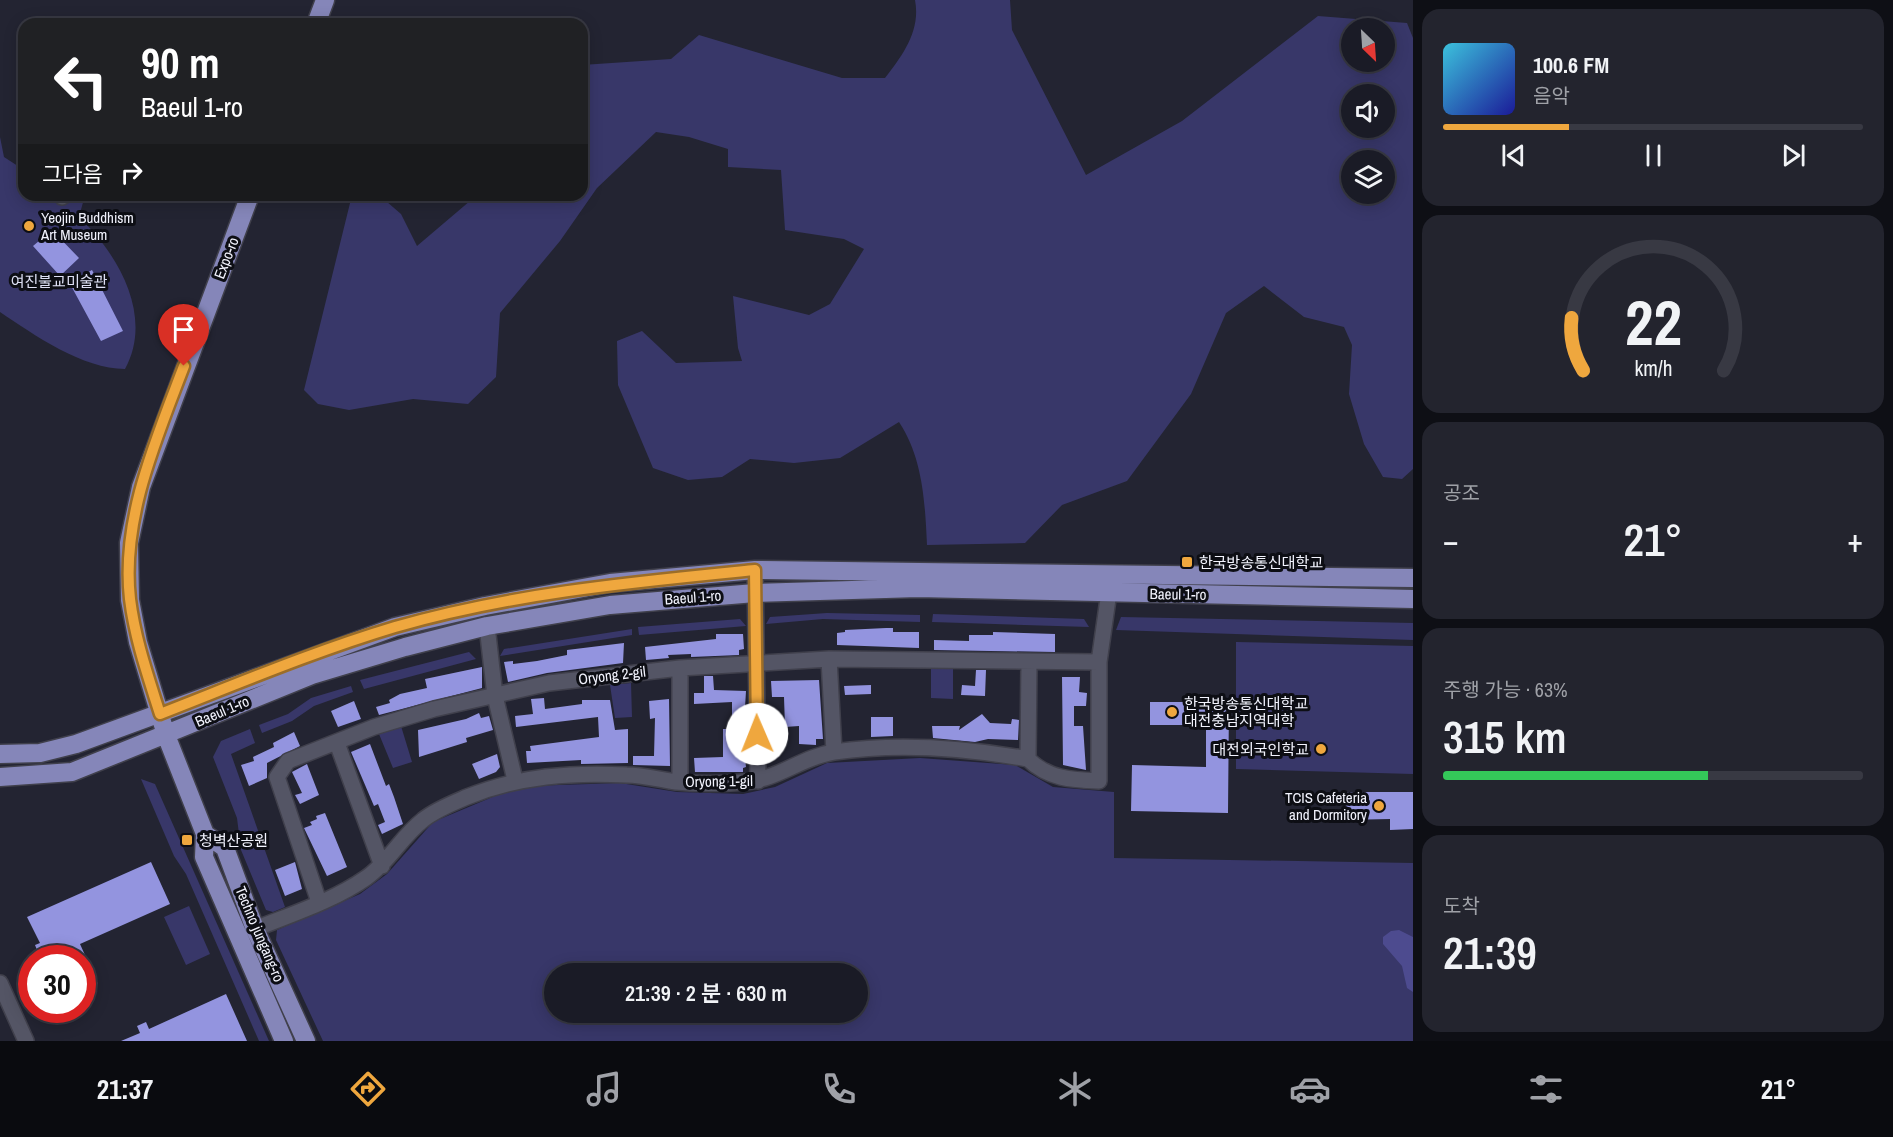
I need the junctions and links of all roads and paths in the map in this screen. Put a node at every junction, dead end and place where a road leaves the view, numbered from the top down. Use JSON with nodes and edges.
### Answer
{"nodes":[{"id":1,"x":325,"y":0,"type":"edge"},
{"id":2,"x":318,"y":18,"type":"edge"},
{"id":3,"x":248,"y":201,"type":"edge"},
{"id":4,"x":755,"y":570,"type":"junction"},
{"id":5,"x":1413,"y":578,"type":"edge"},
{"id":6,"x":1109,"y":592,"type":"junction"},
{"id":7,"x":755,"y":593,"type":"junction"},
{"id":8,"x":1413,"y":599,"type":"edge"},
{"id":9,"x":487,"y":626,"type":"junction"},
{"id":10,"x":829,"y":659,"type":"junction"},
{"id":11,"x":1029,"y":662,"type":"junction"},
{"id":12,"x":1099,"y":662,"type":"junction"},
{"id":13,"x":756,"y":663,"type":"junction"},
{"id":14,"x":680,"y":668,"type":"junction"},
{"id":15,"x":495,"y":696,"type":"junction"},
{"id":16,"x":160,"y":714,"type":"junction"},
{"id":17,"x":166,"y":735,"type":"junction"},
{"id":18,"x":337,"y":742,"type":"junction"},
{"id":19,"x":834,"y":752,"type":"junction"},
{"id":20,"x":0,"y":754,"type":"edge"},
{"id":21,"x":1028,"y":759,"type":"junction"},
{"id":22,"x":0,"y":777,"type":"edge"},
{"id":23,"x":515,"y":780,"type":"junction"},
{"id":24,"x":758,"y":781,"type":"junction"},
{"id":25,"x":680,"y":782,"type":"junction"},
{"id":26,"x":205,"y":834,"type":"junction"},
{"id":27,"x":382,"y":866,"type":"junction"},
{"id":28,"x":319,"y":902,"type":"junction"},
{"id":29,"x":255,"y":929,"type":"junction"},
{"id":30,"x":0,"y":983,"type":"edge"},
{"id":31,"x":27,"y":1041,"type":"edge"},
{"id":32,"x":284,"y":1041,"type":"edge"},
{"id":33,"x":306,"y":1041,"type":"edge"}],
"edges":[{"from":1,"to":2,"type":"main road"},
{"from":3,"to":16,"type":"main road","name":"Expo-ro"},
{"from":4,"to":5,"type":"main road","name":"Baeul 1-ro"},
{"from":4,"to":7,"type":"street"},
{"from":4,"to":16,"type":"main road","name":"Baeul 1-ro"},
{"from":6,"to":7,"type":"main road","name":"Baeul 1-ro"},
{"from":6,"to":8,"type":"main road","name":"Baeul 1-ro"},
{"from":6,"to":12,"type":"street","name":"Oryong 1-gil"},
{"from":7,"to":9,"type":"main road","name":"Baeul 1-ro"},
{"from":7,"to":13,"type":"street"},
{"from":9,"to":15,"type":"street"},
{"from":9,"to":17,"type":"main road","name":"Baeul 1-ro"},
{"from":10,"to":11,"type":"street","name":"Oryong 2-gil"},
{"from":10,"to":13,"type":"street","name":"Oryong 2-gil"},
{"from":10,"to":19,"type":"street"},
{"from":11,"to":12,"type":"street","name":"Oryong 2-gil"},
{"from":11,"to":21,"type":"street"},
{"from":12,"to":21,"type":"street","name":"Oryong 1-gil"},
{"from":13,"to":14,"type":"street","name":"Oryong 2-gil"},
{"from":13,"to":24,"type":"street"},
{"from":14,"to":15,"type":"street","name":"Oryong 2-gil"},
{"from":14,"to":25,"type":"street"},
{"from":15,"to":18,"type":"street","name":"Oryong 2-gil"},
{"from":15,"to":23,"type":"street"},
{"from":16,"to":17,"type":"main road","name":"Expo-ro"},
{"from":16,"to":20,"type":"main road","name":"Baeul 1-ro"},
{"from":17,"to":22,"type":"main road","name":"Baeul 1-ro"},
{"from":17,"to":26,"type":"main road","name":"Techno jungang-ro"},
{"from":18,"to":27,"type":"street"},
{"from":18,"to":28,"type":"street","name":"Oryong 2-gil"},
{"from":19,"to":21,"type":"street","name":"Oryong 1-gil"},
{"from":19,"to":24,"type":"street","name":"Oryong 1-gil"},
{"from":23,"to":25,"type":"street","name":"Oryong 1-gil"},
{"from":23,"to":27,"type":"street","name":"Oryong 1-gil"},
{"from":24,"to":25,"type":"street","name":"Oryong 1-gil"},
{"from":26,"to":29,"type":"main road","name":"Techno jungang-ro"},
{"from":26,"to":32,"type":"main road","name":"Techno jungang-ro"},
{"from":27,"to":28,"type":"street","name":"Oryong 1-gil"},
{"from":28,"to":29,"type":"street","name":"Oryong 1-gil"},
{"from":29,"to":33,"type":"main road","name":"Techno jungang-ro"},
{"from":30,"to":31,"type":"street"}]}
